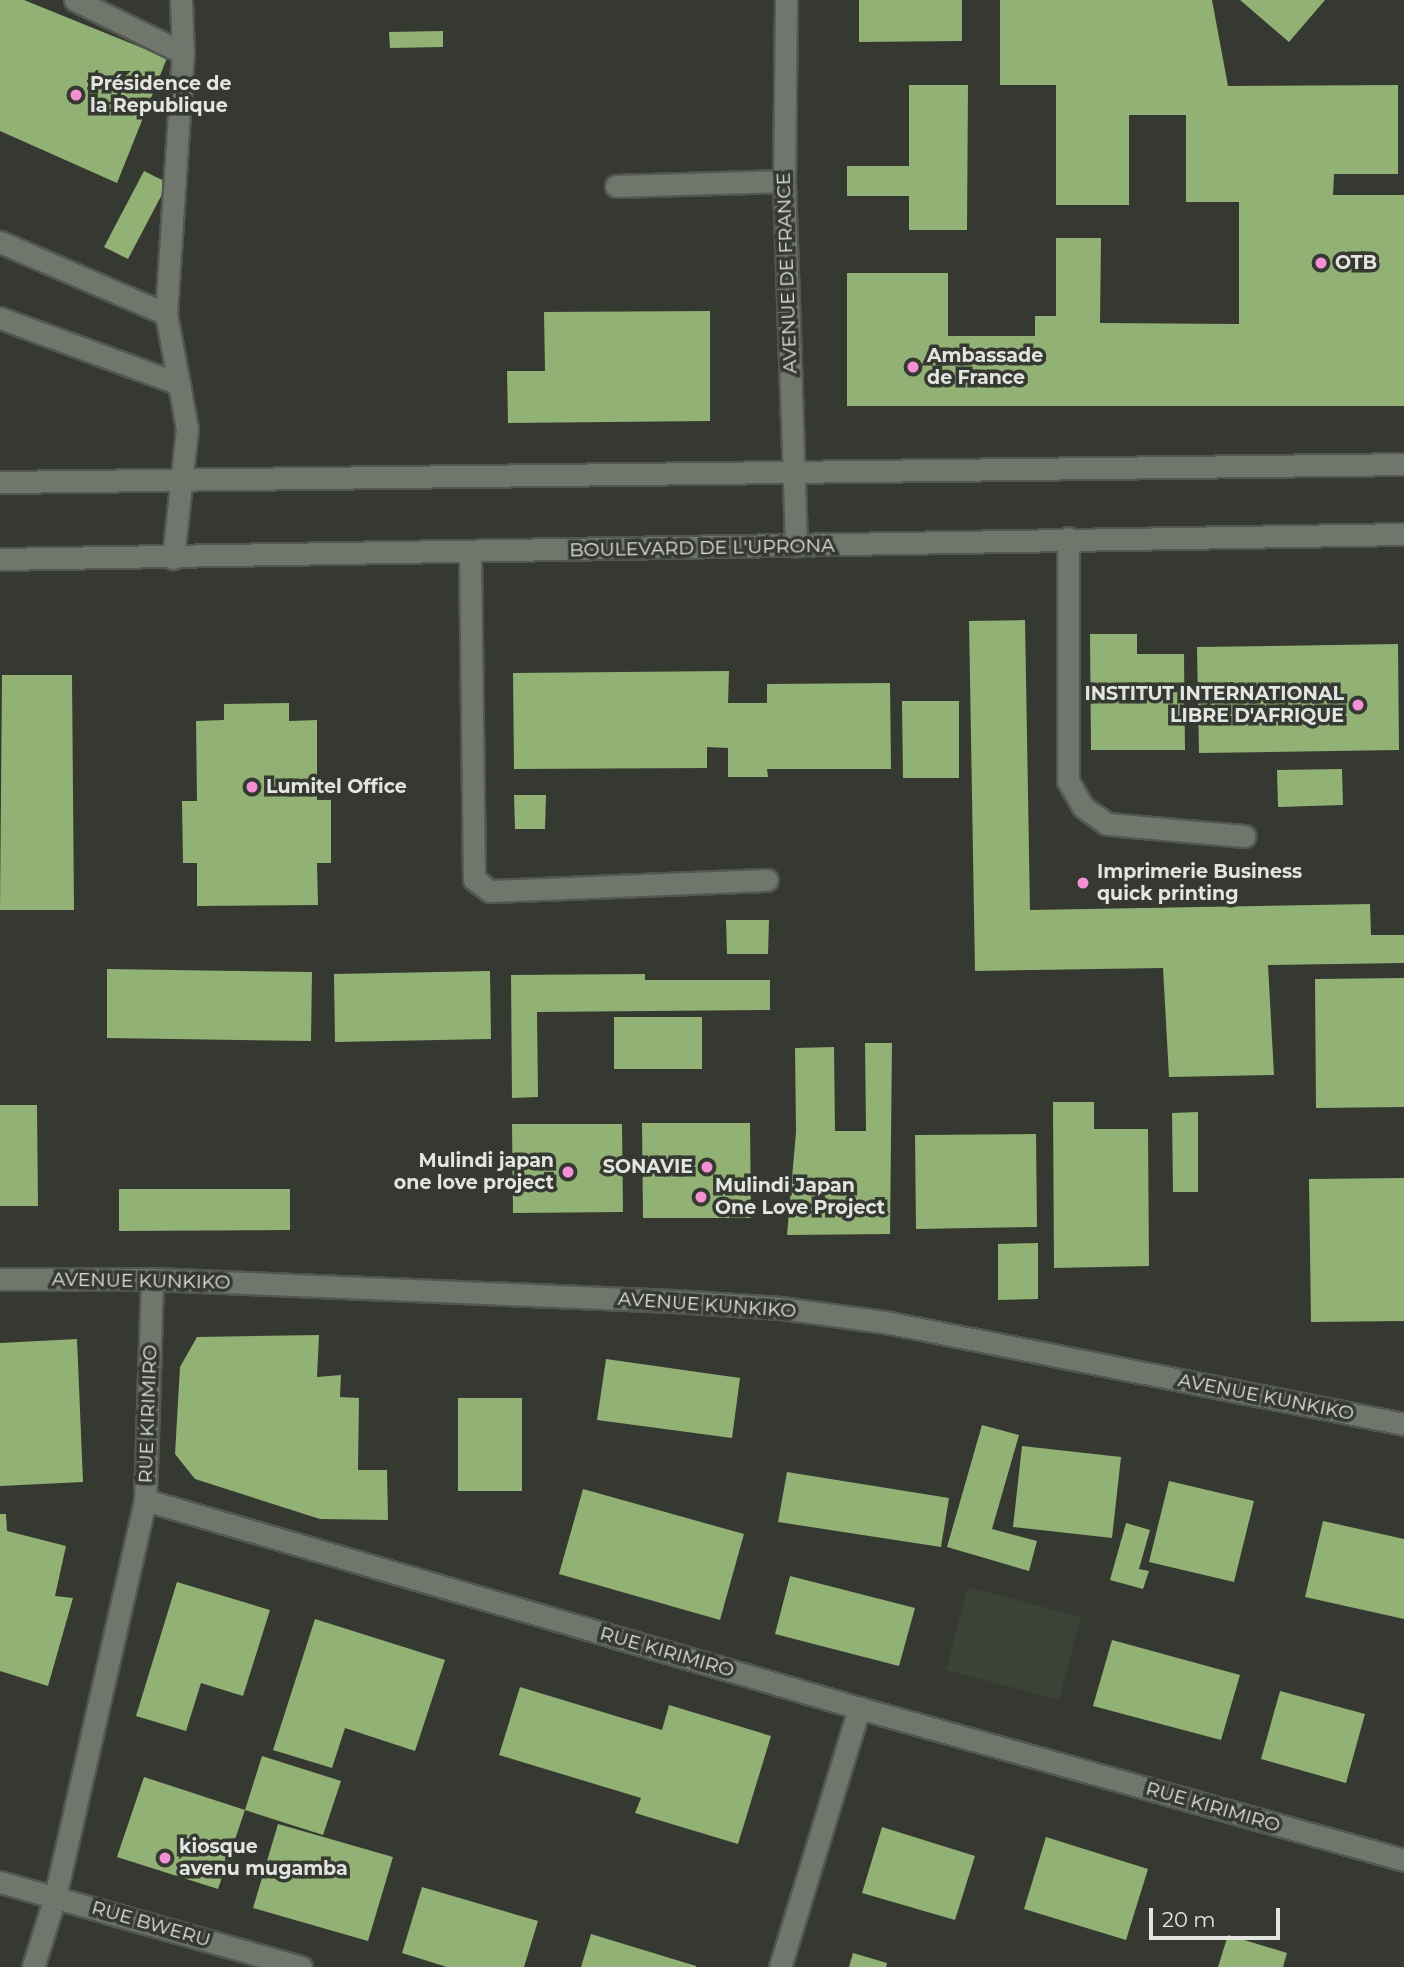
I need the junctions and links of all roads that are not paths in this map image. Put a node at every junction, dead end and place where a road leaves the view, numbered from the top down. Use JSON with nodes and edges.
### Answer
{"nodes":[{"id":1,"x":75,"y":0,"type":"edge"},
{"id":2,"x":181,"y":0,"type":"edge"},
{"id":3,"x":786,"y":0,"type":"edge"},
{"id":4,"x":183,"y":53,"type":"junction"},
{"id":5,"x":784,"y":181,"type":"junction"},
{"id":6,"x":617,"y":186,"type":"dead end"},
{"id":7,"x":0,"y":242,"type":"edge"},
{"id":8,"x":166,"y":314,"type":"junction"},
{"id":9,"x":0,"y":318,"type":"edge"},
{"id":10,"x":180,"y":384,"type":"junction"},
{"id":11,"x":1404,"y":464,"type":"edge"},
{"id":12,"x":793,"y":474,"type":"junction"},
{"id":13,"x":0,"y":482,"type":"edge"},
{"id":14,"x":182,"y":482,"type":"junction"},
{"id":15,"x":1404,"y":534,"type":"edge"},
{"id":16,"x":1069,"y":538,"type":"junction"},
{"id":17,"x":796,"y":546,"type":"junction"},
{"id":18,"x":470,"y":553,"type":"junction"},
{"id":19,"x":173,"y":558,"type":"junction"},
{"id":20,"x":0,"y":559,"type":"edge"},
{"id":21,"x":1244,"y":836,"type":"dead end"},
{"id":22,"x":766,"y":880,"type":"dead end"},
{"id":23,"x":0,"y":1279,"type":"edge"},
{"id":24,"x":152,"y":1279,"type":"junction"},
{"id":25,"x":1404,"y":1424,"type":"edge"},
{"id":26,"x":145,"y":1500,"type":"junction"},
{"id":27,"x":859,"y":1708,"type":"junction"},
{"id":28,"x":1404,"y":1860,"type":"edge"},
{"id":29,"x":0,"y":1882,"type":"edge"},
{"id":30,"x":55,"y":1897,"type":"junction"},
{"id":31,"x":33,"y":1967,"type":"edge"},
{"id":32,"x":301,"y":1967,"type":"edge"},
{"id":33,"x":780,"y":1967,"type":"edge"}],
"edges":[{"from":1,"to":4,"type":"street"},
{"from":2,"to":4,"type":"street"},
{"from":3,"to":5,"type":"street","name":"AVENUE DE FRANCE"},
{"from":4,"to":8,"type":"street"},
{"from":5,"to":6,"type":"street"},
{"from":5,"to":12,"type":"street","name":"AVENUE DE FRANCE"},
{"from":7,"to":8,"type":"street"},
{"from":8,"to":10,"type":"street"},
{"from":9,"to":10,"type":"street"},
{"from":10,"to":14,"type":"street"},
{"from":11,"to":12,"type":"street"},
{"from":12,"to":14,"type":"street"},
{"from":12,"to":17,"type":"street","name":"AVENUE DE FRANCE"},
{"from":13,"to":14,"type":"street"},
{"from":14,"to":19,"type":"street"},
{"from":15,"to":16,"type":"street","name":"BOULEVARD DE L'UPRONA"},
{"from":16,"to":17,"type":"street","name":"BOULEVARD DE L'UPRONA"},
{"from":16,"to":21,"type":"street"},
{"from":17,"to":18,"type":"street","name":"BOULEVARD DE L'UPRONA"},
{"from":18,"to":19,"type":"street","name":"BOULEVARD DE L'UPRONA"},
{"from":18,"to":22,"type":"street"},
{"from":19,"to":20,"type":"street","name":"BOULEVARD DE L'UPRONA"},
{"from":23,"to":24,"type":"street","name":"AVENUE KUNKIKO"},
{"from":24,"to":25,"type":"street","name":"AVENUE KUNKIKO"},
{"from":24,"to":26,"type":"street","name":"RUE KIRIMIRO"},
{"from":26,"to":27,"type":"street","name":"RUE KIRIMIRO"},
{"from":26,"to":30,"type":"street"},
{"from":27,"to":28,"type":"street","name":"RUE KIRIMIRO"},
{"from":27,"to":33,"type":"street"},
{"from":29,"to":30,"type":"street","name":"RUE BWERU"},
{"from":30,"to":31,"type":"street"},
{"from":30,"to":32,"type":"street","name":"RUE BWERU"}]}
